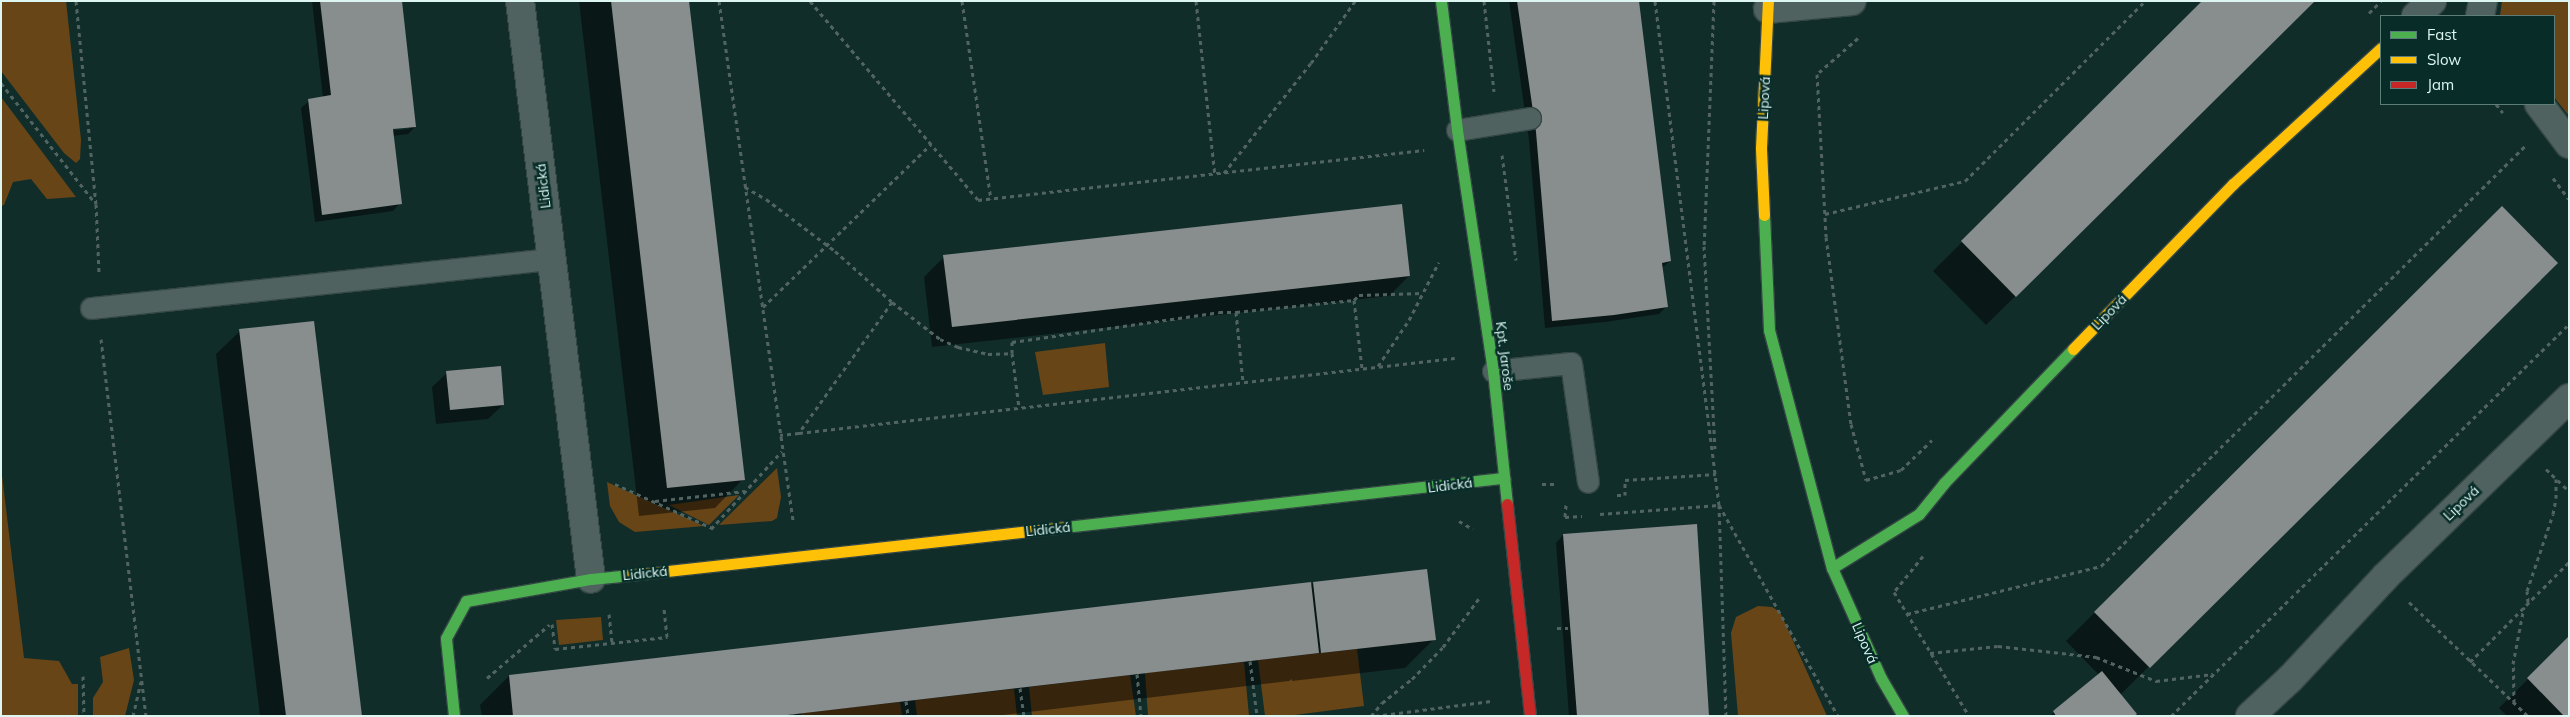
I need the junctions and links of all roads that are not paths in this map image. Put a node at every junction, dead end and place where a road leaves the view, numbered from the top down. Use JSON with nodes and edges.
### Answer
{"nodes":[{"id":1,"x":520,"y":1,"type":"edge"},
{"id":2,"x":1441,"y":1,"type":"edge"},
{"id":3,"x":1852,"y":1,"type":"edge"},
{"id":4,"x":2432,"y":1,"type":"edge"},
{"id":5,"x":2483,"y":1,"type":"edge"},
{"id":6,"x":1768,"y":5,"type":"edge"},
{"id":7,"x":2417,"y":15,"type":"edge"},
{"id":8,"x":2480,"y":15,"type":"edge"},
{"id":9,"x":2380,"y":49,"type":"edge"},
{"id":10,"x":2540,"y":105,"type":"edge"},
{"id":11,"x":1530,"y":118,"type":"dead end"},
{"id":12,"x":1457,"y":130,"type":"junction"},
{"id":13,"x":2569,"y":144,"type":"edge"},
{"id":14,"x":552,"y":259,"type":"junction"},
{"id":15,"x":96,"y":307,"type":"road end"},
{"id":16,"x":1493,"y":371,"type":"junction"},
{"id":17,"x":2569,"y":398,"type":"edge"},
{"id":18,"x":1504,"y":478,"type":"junction"},
{"id":19,"x":1588,"y":482,"type":"road end"},
{"id":20,"x":1832,"y":568,"type":"junction"},
{"id":21,"x":591,"y":579,"type":"junction"},
{"id":22,"x":454,"y":716,"type":"edge"},
{"id":23,"x":1530,"y":716,"type":"edge"},
{"id":24,"x":1903,"y":716,"type":"edge"},
{"id":25,"x":2250,"y":716,"type":"edge"}],
"edges":[{"from":1,"to":14,"type":"street","name":"Lidická"},
{"from":2,"to":12,"type":"street","name":"Kpt. Jaroše"},
{"from":3,"to":6,"type":"street","name":"Lipová"},
{"from":4,"to":7,"type":"street"},
{"from":5,"to":8,"type":"street"},
{"from":6,"to":20,"type":"street","name":"Lipová"},
{"from":9,"to":20,"type":"street","name":"Lipová"},
{"from":10,"to":13,"type":"street"},
{"from":11,"to":12,"type":"lane"},
{"from":12,"to":16,"type":"street","name":"Kpt. Jaroše"},
{"from":14,"to":15,"type":"lane"},
{"from":14,"to":21,"type":"street","name":"Lidická"},
{"from":16,"to":18,"type":"street","name":"Kpt. Jaroše"},
{"from":16,"to":19,"type":"lane"},
{"from":17,"to":25,"type":"street","name":"Lipová"},
{"from":18,"to":21,"type":"street","name":"Lidická"},
{"from":18,"to":23,"type":"street","name":"Kpt. Jaroše"},
{"from":20,"to":24,"type":"street","name":"Lipová"},
{"from":21,"to":22,"type":"street","name":"Lidická"}]}
